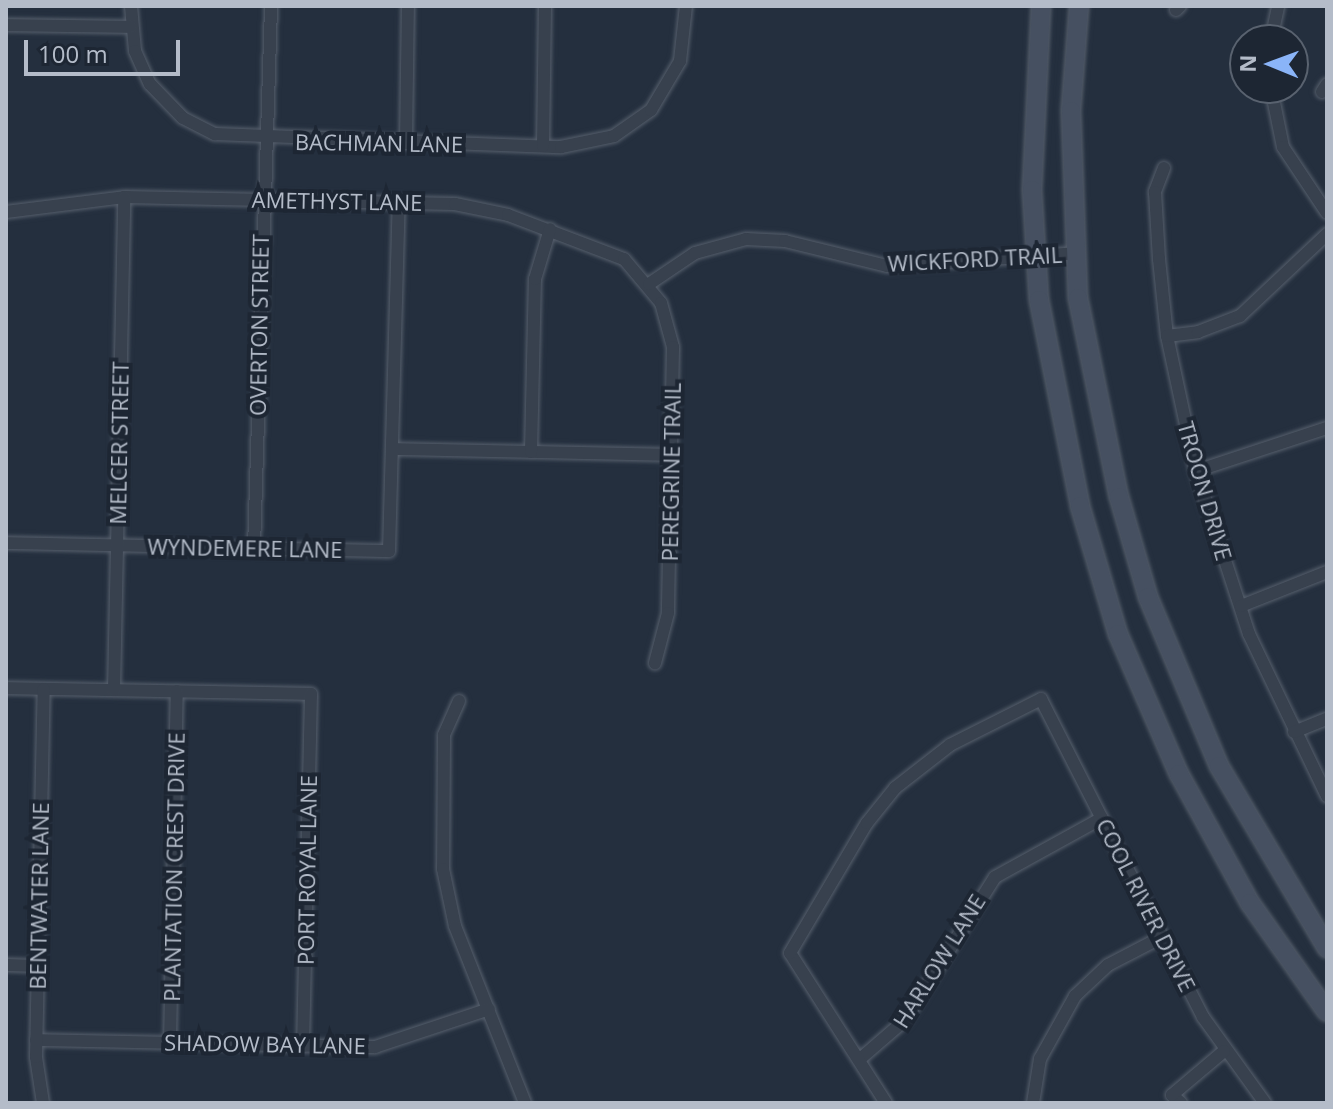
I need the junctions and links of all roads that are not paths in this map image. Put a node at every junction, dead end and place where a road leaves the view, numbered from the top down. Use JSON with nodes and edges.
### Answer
{"nodes":[{"id":1,"x":131,"y":6,"type":"edge"},
{"id":2,"x":271,"y":6,"type":"edge"},
{"id":3,"x":408,"y":6,"type":"edge"},
{"id":4,"x":545,"y":6,"type":"edge"},
{"id":5,"x":686,"y":6,"type":"edge"},
{"id":6,"x":1041,"y":6,"type":"edge"},
{"id":7,"x":1079,"y":6,"type":"edge"},
{"id":8,"x":6,"y":25,"type":"edge"},
{"id":9,"x":131,"y":27,"type":"junction"},
{"id":10,"x":1274,"y":104,"type":"edge"},
{"id":11,"x":268,"y":140,"type":"junction"},
{"id":12,"x":406,"y":143,"type":"junction"},
{"id":13,"x":543,"y":146,"type":"junction"},
{"id":14,"x":1164,"y":168,"type":"dead end"},
{"id":15,"x":124,"y":197,"type":"junction"},
{"id":16,"x":261,"y":199,"type":"junction"},
{"id":17,"x":399,"y":202,"type":"junction"},
{"id":18,"x":6,"y":212,"type":"edge"},
{"id":19,"x":1327,"y":213,"type":"edge"},
{"id":20,"x":550,"y":229,"type":"junction"},
{"id":21,"x":1327,"y":234,"type":"edge"},
{"id":22,"x":1076,"y":253,"type":"junction"},
{"id":23,"x":1036,"y":257,"type":"junction"},
{"id":24,"x":649,"y":284,"type":"junction"},
{"id":25,"x":1167,"y":336,"type":"junction"},
{"id":26,"x":1327,"y":428,"type":"edge"},
{"id":27,"x":394,"y":449,"type":"junction"},
{"id":28,"x":531,"y":452,"type":"junction"},
{"id":29,"x":671,"y":455,"type":"junction"},
{"id":30,"x":1196,"y":471,"type":"junction"},
{"id":31,"x":6,"y":543,"type":"edge"},
{"id":32,"x":117,"y":546,"type":"junction"},
{"id":33,"x":254,"y":548,"type":"junction"},
{"id":34,"x":1327,"y":572,"type":"edge"},
{"id":35,"x":1241,"y":606,"type":"junction"},
{"id":36,"x":655,"y":663,"type":"dead end"},
{"id":37,"x":6,"y":688,"type":"edge"},
{"id":38,"x":44,"y":689,"type":"junction"},
{"id":39,"x":114,"y":690,"type":"junction"},
{"id":40,"x":177,"y":691,"type":"junction"},
{"id":41,"x":459,"y":701,"type":"dead end"},
{"id":42,"x":1327,"y":719,"type":"edge"},
{"id":43,"x":1294,"y":732,"type":"junction"},
{"id":44,"x":1327,"y":796,"type":"edge"},
{"id":45,"x":1102,"y":818,"type":"junction"},
{"id":46,"x":1162,"y":937,"type":"junction"},
{"id":47,"x":1327,"y":948,"type":"edge"},
{"id":48,"x":6,"y":965,"type":"edge"},
{"id":49,"x":38,"y":966,"type":"junction"},
{"id":50,"x":489,"y":1009,"type":"junction"},
{"id":51,"x":1327,"y":1012,"type":"edge"},
{"id":52,"x":36,"y":1040,"type":"junction"},
{"id":53,"x":170,"y":1043,"type":"junction"},
{"id":54,"x":303,"y":1046,"type":"junction"},
{"id":55,"x":1224,"y":1051,"type":"junction"},
{"id":56,"x":860,"y":1059,"type":"junction"},
{"id":57,"x":1258,"y":1100,"type":"edge"},
{"id":58,"x":1032,"y":1102,"type":"edge"},
{"id":59,"x":43,"y":1103,"type":"edge"},
{"id":60,"x":525,"y":1103,"type":"edge"},
{"id":61,"x":886,"y":1103,"type":"edge"},
{"id":62,"x":1181,"y":1103,"type":"edge"}],
"edges":[{"from":1,"to":9,"type":"street"},
{"from":2,"to":11,"type":"street","name":"OVERTON STREET"},
{"from":3,"to":12,"type":"street"},
{"from":4,"to":13,"type":"street"},
{"from":5,"to":13,"type":"street","name":"BACHMAN LANE"},
{"from":6,"to":23,"type":"street"},
{"from":7,"to":22,"type":"street"},
{"from":8,"to":9,"type":"street"},
{"from":9,"to":11,"type":"street","name":"BACHMAN LANE"},
{"from":10,"to":19,"type":"street"},
{"from":11,"to":12,"type":"street","name":"BACHMAN LANE"},
{"from":11,"to":16,"type":"street","name":"OVERTON STREET"},
{"from":12,"to":13,"type":"street","name":"BACHMAN LANE"},
{"from":14,"to":25,"type":"street","name":"TROON DRIVE"},
{"from":15,"to":16,"type":"street","name":"AMETHYST LANE"},
{"from":15,"to":18,"type":"street","name":"AMETHYST LANE"},
{"from":15,"to":32,"type":"street","name":"MELCER STREET"},
{"from":16,"to":17,"type":"street","name":"AMETHYST LANE"},
{"from":16,"to":33,"type":"street","name":"OVERTON STREET"},
{"from":17,"to":20,"type":"street","name":"AMETHYST LANE"},
{"from":17,"to":27,"type":"street"},
{"from":20,"to":24,"type":"street","name":"AMETHYST LANE"},
{"from":20,"to":28,"type":"street"},
{"from":21,"to":25,"type":"street"},
{"from":22,"to":23,"type":"street","name":"WICKFORD TRAIL"},
{"from":22,"to":47,"type":"street"},
{"from":23,"to":24,"type":"street","name":"WICKFORD TRAIL"},
{"from":23,"to":51,"type":"street"},
{"from":24,"to":29,"type":"street","name":"PEREGRINE TRAIL"},
{"from":25,"to":30,"type":"street","name":"TROON DRIVE"},
{"from":26,"to":30,"type":"street"},
{"from":27,"to":28,"type":"street"},
{"from":27,"to":33,"type":"street","name":"WYNDEMERE LANE"},
{"from":28,"to":29,"type":"street"},
{"from":29,"to":36,"type":"street","name":"PEREGRINE TRAIL"},
{"from":30,"to":35,"type":"street","name":"TROON DRIVE"},
{"from":31,"to":32,"type":"street","name":"WYNDEMERE LANE"},
{"from":32,"to":33,"type":"street","name":"WYNDEMERE LANE"},
{"from":32,"to":39,"type":"street","name":"MELCER STREET"},
{"from":34,"to":35,"type":"street"},
{"from":35,"to":43,"type":"street","name":"TROON DRIVE"},
{"from":37,"to":38,"type":"street"},
{"from":38,"to":39,"type":"street"},
{"from":38,"to":49,"type":"street","name":"BENTWATER LANE"},
{"from":39,"to":40,"type":"street"},
{"from":40,"to":53,"type":"street","name":"PLANTATION CREST DRIVE"},
{"from":40,"to":54,"type":"street","name":"PORT ROYAL LANE"},
{"from":41,"to":50,"type":"street"},
{"from":42,"to":43,"type":"street"},
{"from":43,"to":44,"type":"street","name":"TROON DRIVE"},
{"from":45,"to":46,"type":"street","name":"COOL RIVER DRIVE"},
{"from":45,"to":56,"type":"street","name":"HARLOW LANE"},
{"from":45,"to":56,"type":"street","name":"COOL RIVER DRIVE"},
{"from":46,"to":55,"type":"street","name":"COOL RIVER DRIVE"},
{"from":46,"to":58,"type":"street"},
{"from":48,"to":49,"type":"street"},
{"from":49,"to":52,"type":"street","name":"BENTWATER LANE"},
{"from":50,"to":54,"type":"street","name":"SHADOW BAY LANE"},
{"from":50,"to":60,"type":"street"},
{"from":52,"to":53,"type":"street","name":"SHADOW BAY LANE"},
{"from":52,"to":59,"type":"street","name":"BENTWATER LANE"},
{"from":53,"to":54,"type":"street","name":"SHADOW BAY LANE"},
{"from":55,"to":57,"type":"street","name":"COOL RIVER DRIVE"},
{"from":55,"to":62,"type":"street"},
{"from":56,"to":61,"type":"street"}]}
